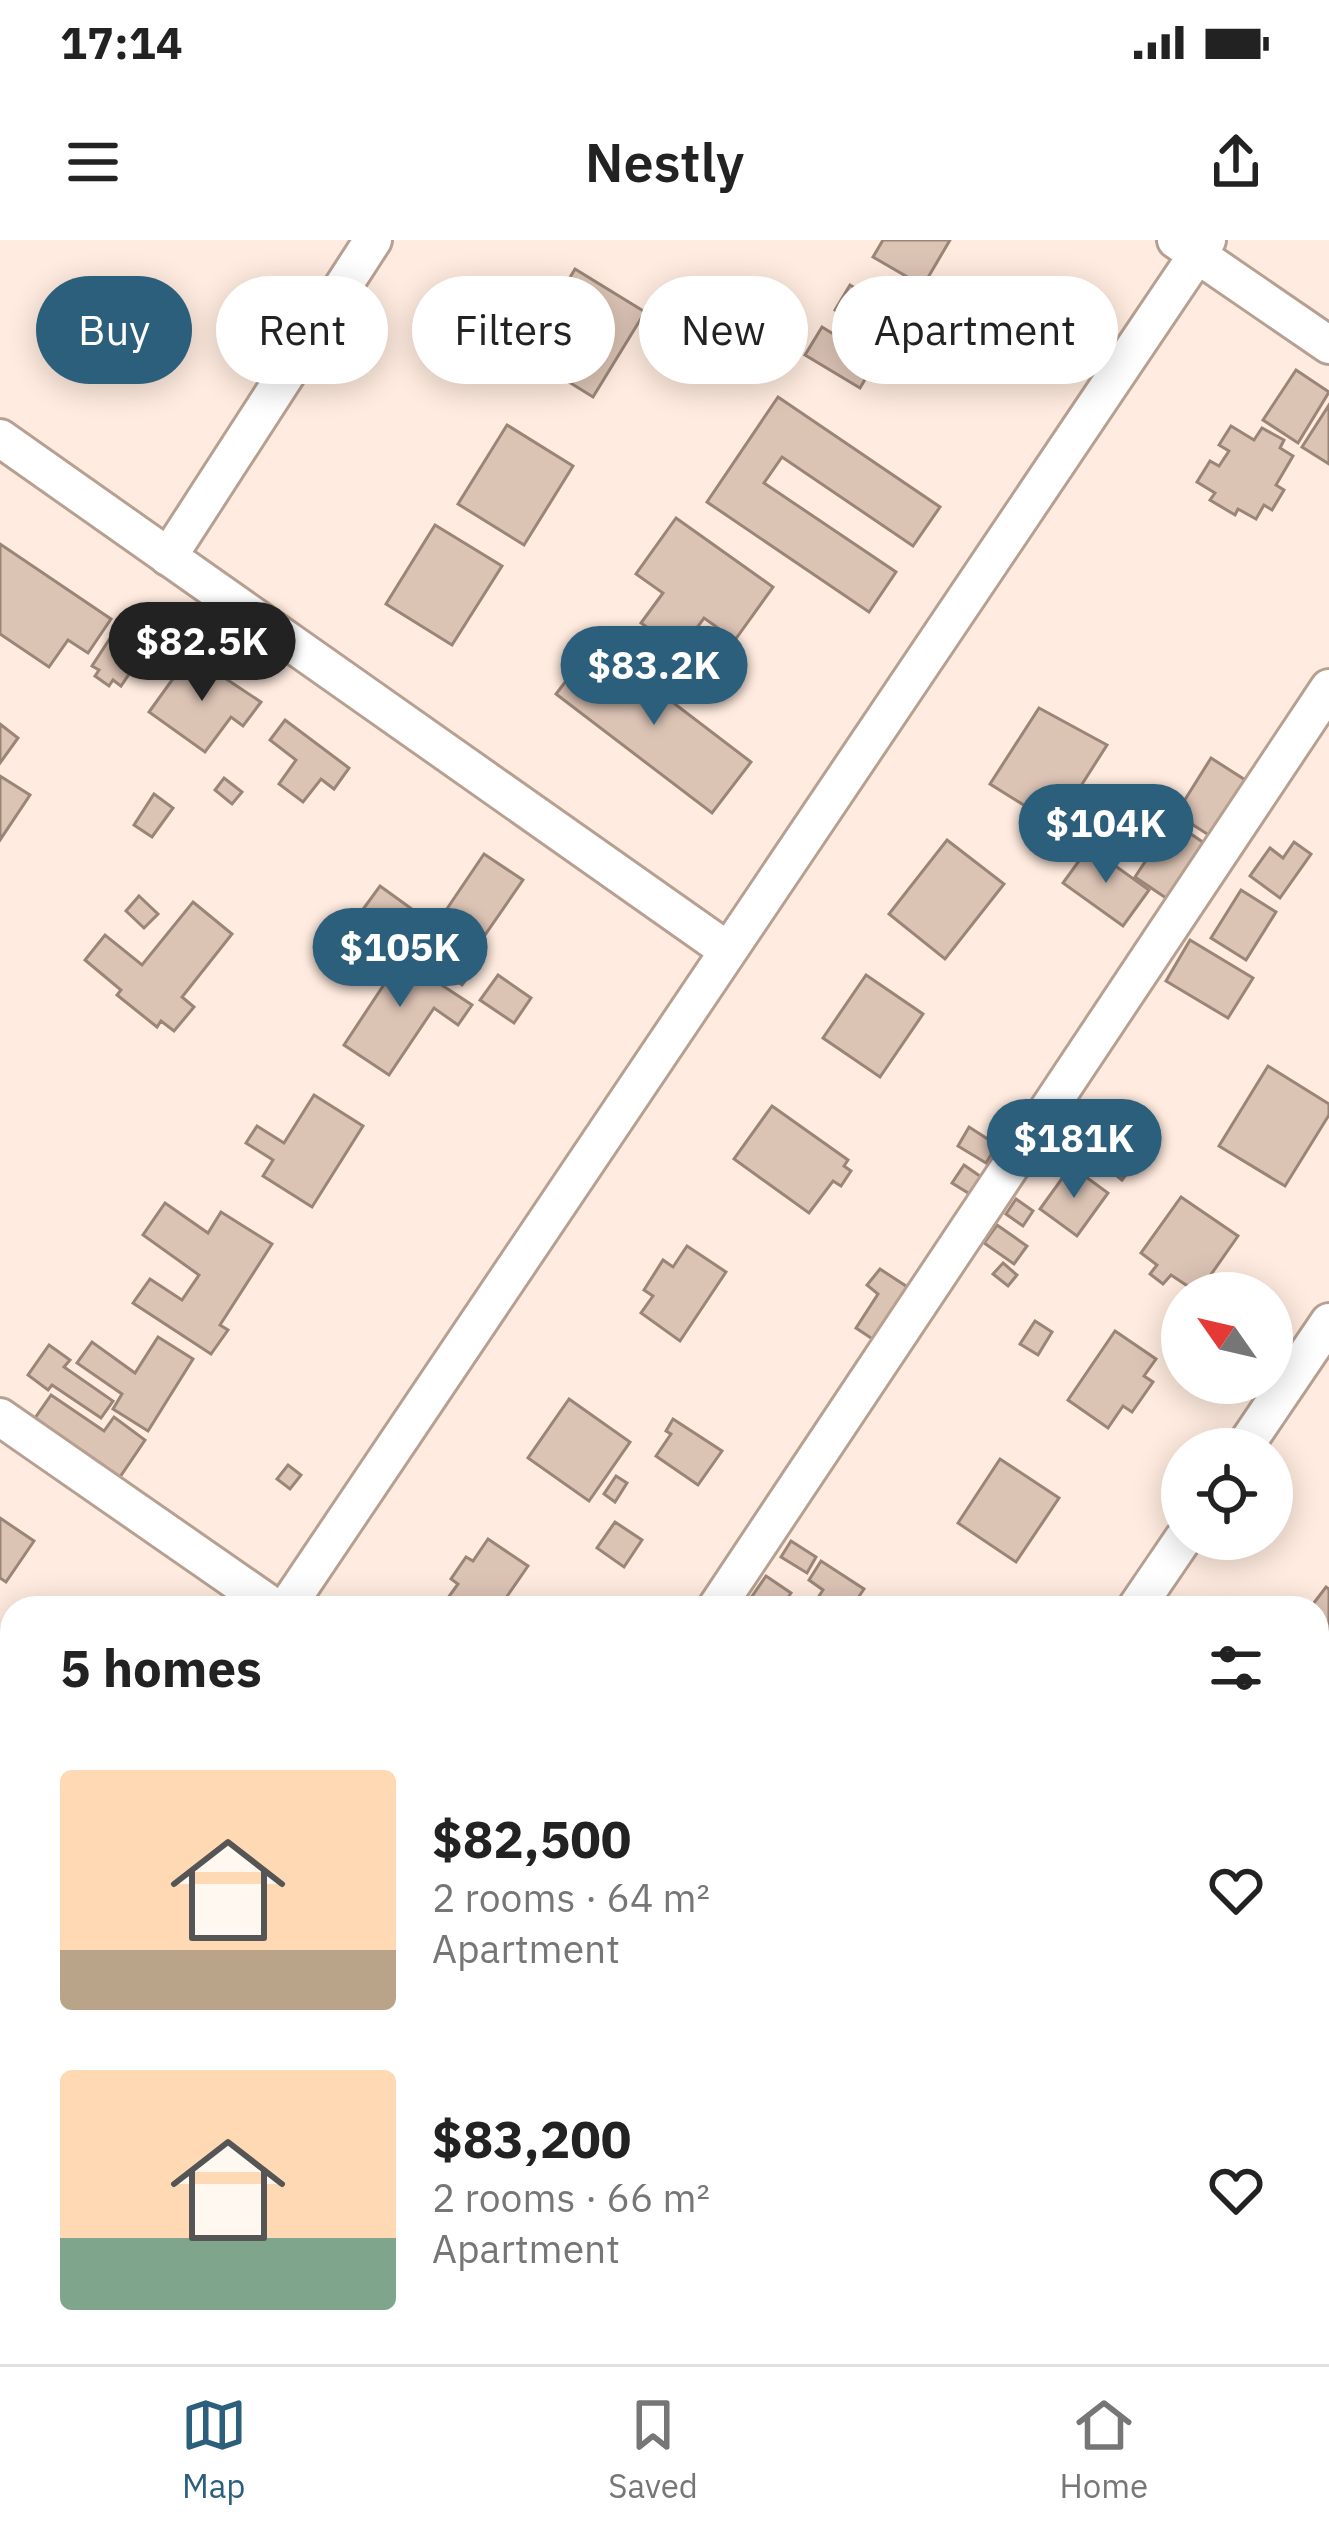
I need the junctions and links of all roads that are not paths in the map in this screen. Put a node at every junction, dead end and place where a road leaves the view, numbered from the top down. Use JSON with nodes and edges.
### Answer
{"nodes":[{"id":1,"x":373,"y":240,"type":"edge"},
{"id":2,"x":1194,"y":245,"type":"edge"},
{"id":3,"x":1329,"y":345,"type":"edge"},
{"id":4,"x":0,"y":438,"type":"edge"},
{"id":5,"x":169,"y":557,"type":"junction"},
{"id":6,"x":1329,"y":688,"type":"edge"},
{"id":7,"x":727,"y":950,"type":"junction"},
{"id":8,"x":1329,"y":1322,"type":"edge"},
{"id":9,"x":0,"y":1417,"type":"edge"},
{"id":10,"x":1257,"y":1428,"type":"edge"},
{"id":11,"x":1169,"y":1560,"type":"edge"},
{"id":12,"x":258,"y":1596,"type":"edge"},
{"id":13,"x":294,"y":1596,"type":"edge"},
{"id":14,"x":724,"y":1596,"type":"edge"},
{"id":15,"x":1144,"y":1596,"type":"edge"}],
"edges":[{"from":1,"to":5,"type":"street"},
{"from":2,"to":3,"type":"street"},
{"from":2,"to":7,"type":"street"},
{"from":4,"to":5,"type":"street"},
{"from":5,"to":7,"type":"street"},
{"from":6,"to":14,"type":"street"},
{"from":7,"to":13,"type":"street"},
{"from":8,"to":10,"type":"street"},
{"from":9,"to":12,"type":"street"},
{"from":11,"to":15,"type":"street"}]}
